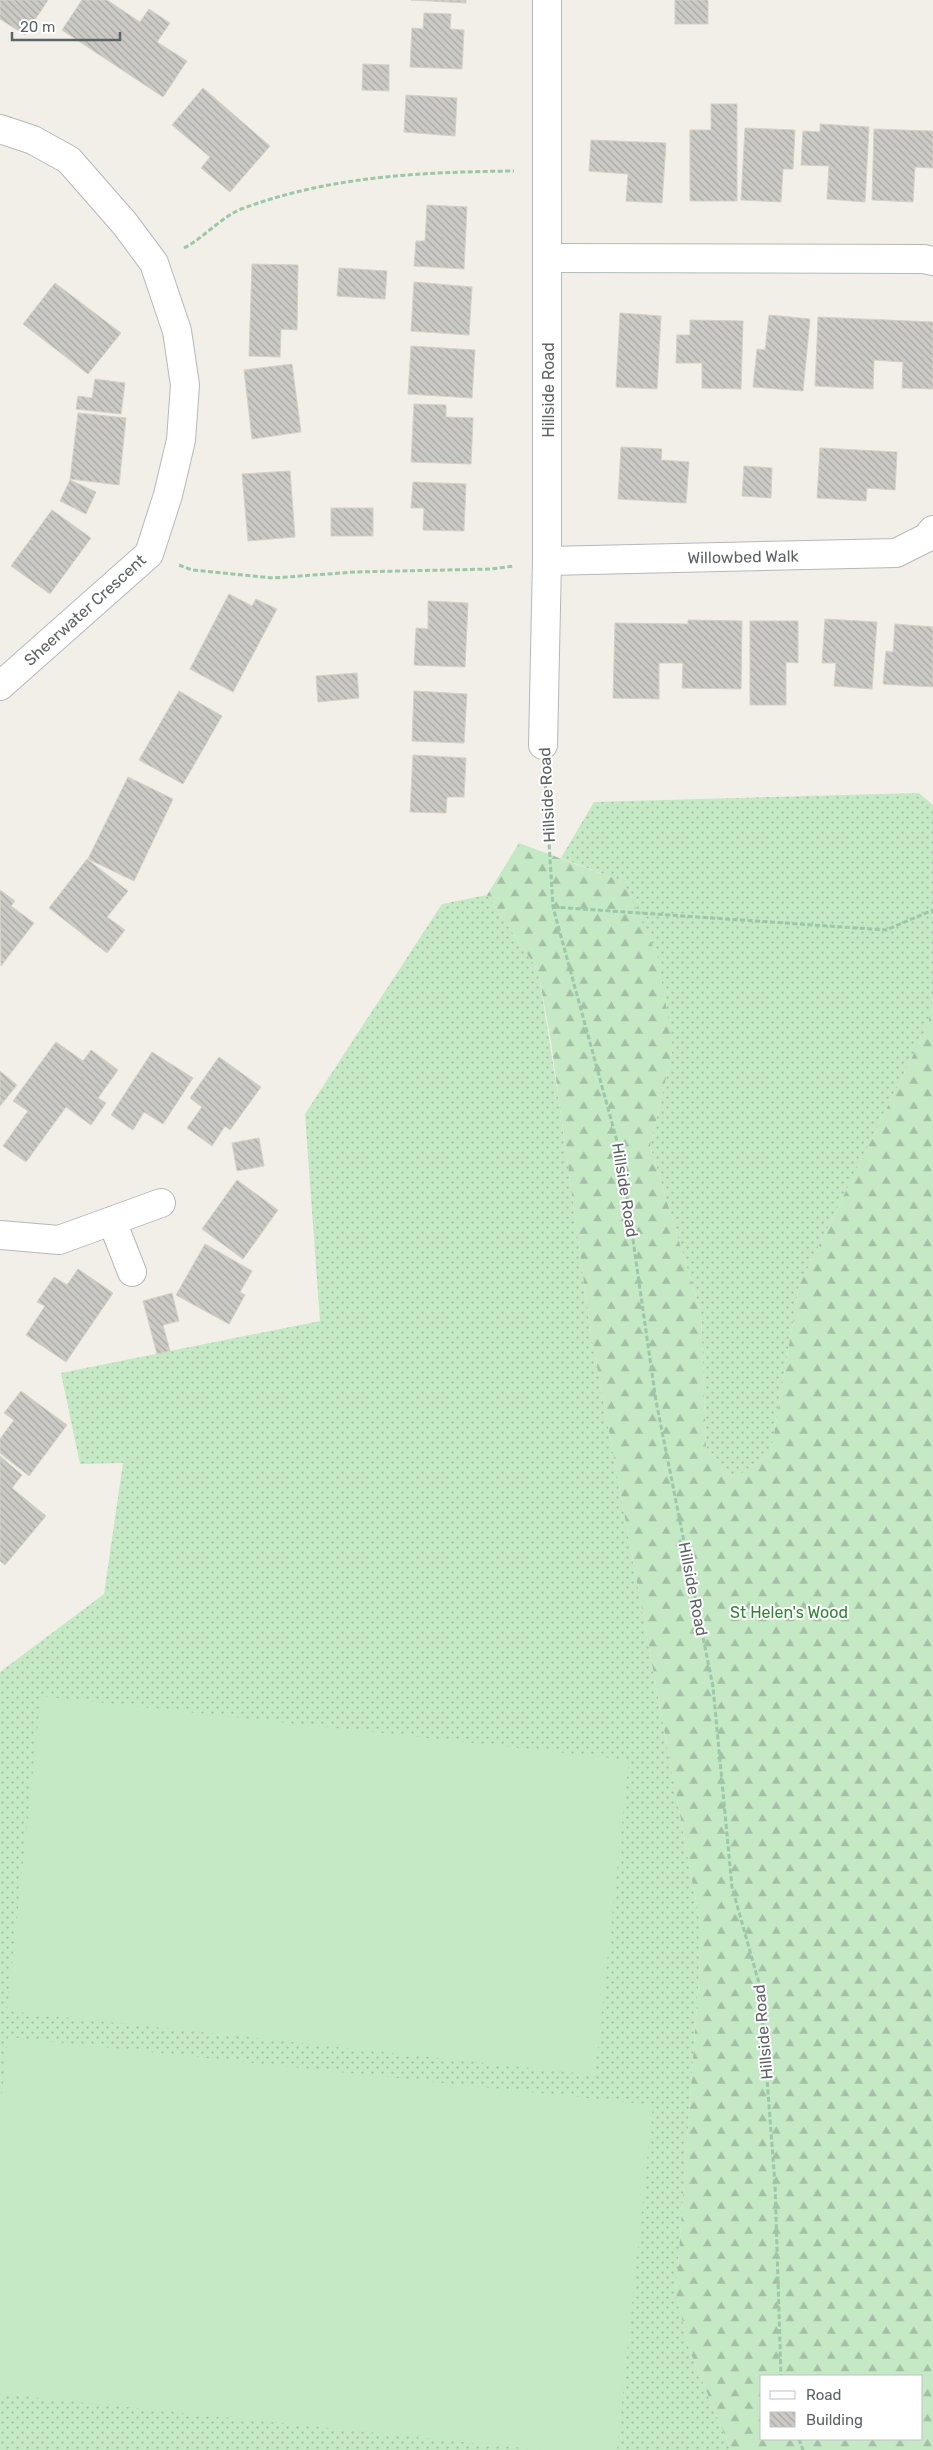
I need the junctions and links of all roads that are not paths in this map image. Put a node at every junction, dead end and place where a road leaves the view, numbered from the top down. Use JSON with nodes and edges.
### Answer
{"nodes":[{"id":1,"x":547,"y":0,"type":"edge"},
{"id":2,"x":0,"y":129,"type":"edge"},
{"id":3,"x":548,"y":258,"type":"junction"},
{"id":4,"x":933,"y":262,"type":"edge"},
{"id":5,"x":933,"y":530,"type":"edge"},
{"id":6,"x":547,"y":561,"type":"junction"},
{"id":7,"x":0,"y":686,"type":"edge"},
{"id":8,"x":543,"y":746,"type":"road end"},
{"id":9,"x":161,"y":1203,"type":"dead end"},
{"id":10,"x":112,"y":1221,"type":"junction"},
{"id":11,"x":0,"y":1235,"type":"edge"},
{"id":12,"x":132,"y":1272,"type":"dead end"}],
"edges":[{"from":1,"to":3,"type":"street","name":"Hillside Road"},
{"from":2,"to":7,"type":"street","name":"Sheerwater Crescent"},
{"from":3,"to":4,"type":"street"},
{"from":3,"to":6,"type":"street","name":"Hillside Road"},
{"from":5,"to":6,"type":"street","name":"Willowbed Walk"},
{"from":6,"to":8,"type":"street","name":"Hillside Road"},
{"from":9,"to":10,"type":"street"},
{"from":10,"to":11,"type":"street"},
{"from":10,"to":12,"type":"street"}]}
